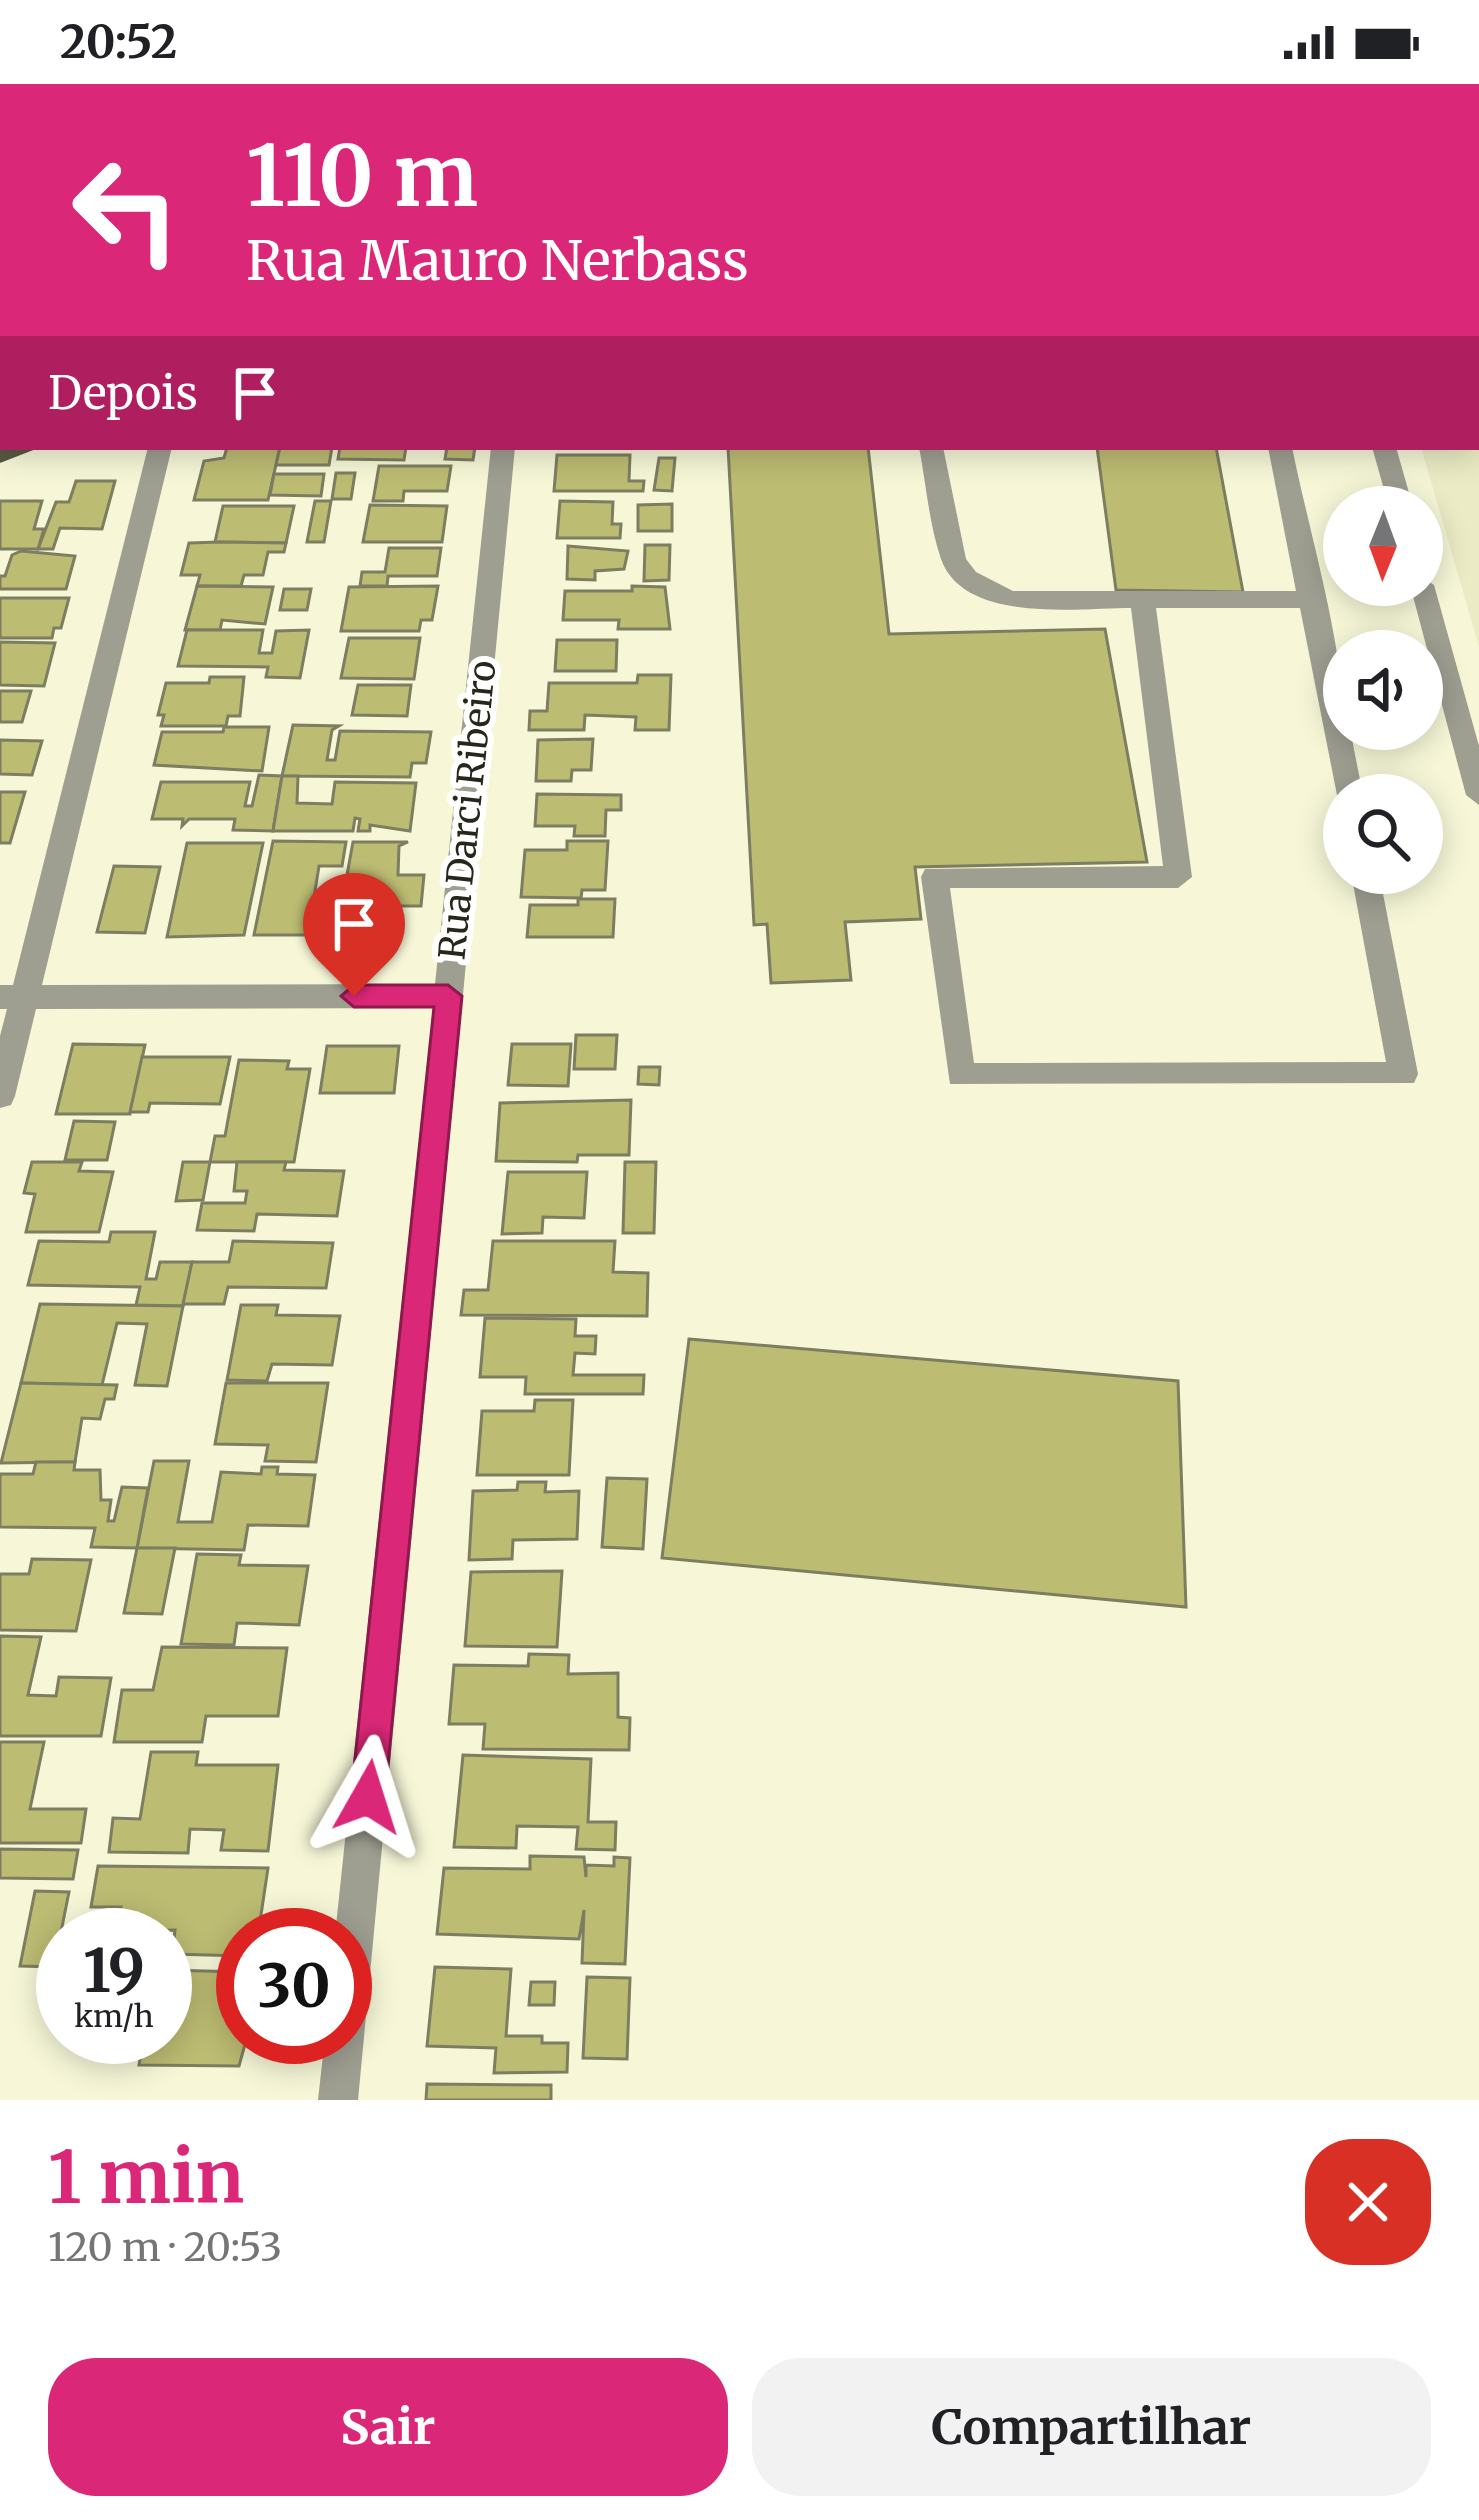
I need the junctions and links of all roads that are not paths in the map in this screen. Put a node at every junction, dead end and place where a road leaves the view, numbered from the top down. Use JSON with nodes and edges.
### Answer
{"nodes":[{"id":1,"x":159,"y":450,"type":"edge"},
{"id":2,"x":503,"y":450,"type":"edge"},
{"id":3,"x":932,"y":450,"type":"edge"},
{"id":4,"x":1281,"y":450,"type":"edge"},
{"id":5,"x":1385,"y":450,"type":"edge"},
{"id":6,"x":1395,"y":486,"type":"edge"},
{"id":7,"x":1313,"y":598,"type":"junction"},
{"id":8,"x":1143,"y":601,"type":"junction"},
{"id":9,"x":1428,"y":606,"type":"edge"},
{"id":10,"x":1346,"y":774,"type":"edge"},
{"id":11,"x":1479,"y":795,"type":"edge"},
{"id":12,"x":1369,"y":894,"type":"edge"},
{"id":13,"x":448,"y":996,"type":"junction"},
{"id":14,"x":12,"y":997,"type":"edge"},
{"id":15,"x":0,"y":1096,"type":"edge"},
{"id":16,"x":358,"y":1908,"type":"edge"},
{"id":17,"x":342,"y":2064,"type":"edge"},
{"id":18,"x":338,"y":2100,"type":"edge"}],
"edges":[{"from":1,"to":14,"type":"street"},
{"from":2,"to":13,"type":"street","name":"Rua Darci Ribeiro"},
{"from":3,"to":8,"type":"street"},
{"from":4,"to":7,"type":"street"},
{"from":5,"to":6,"type":"street"},
{"from":7,"to":8,"type":"street"},
{"from":7,"to":10,"type":"street"},
{"from":8,"to":12,"type":"street"},
{"from":9,"to":11,"type":"street"},
{"from":13,"to":14,"type":"street"},
{"from":13,"to":16,"type":"street","name":"Rua Darci Ribeiro"},
{"from":14,"to":15,"type":"street"},
{"from":17,"to":18,"type":"street","name":"Rua Darci Ribeiro"}]}
